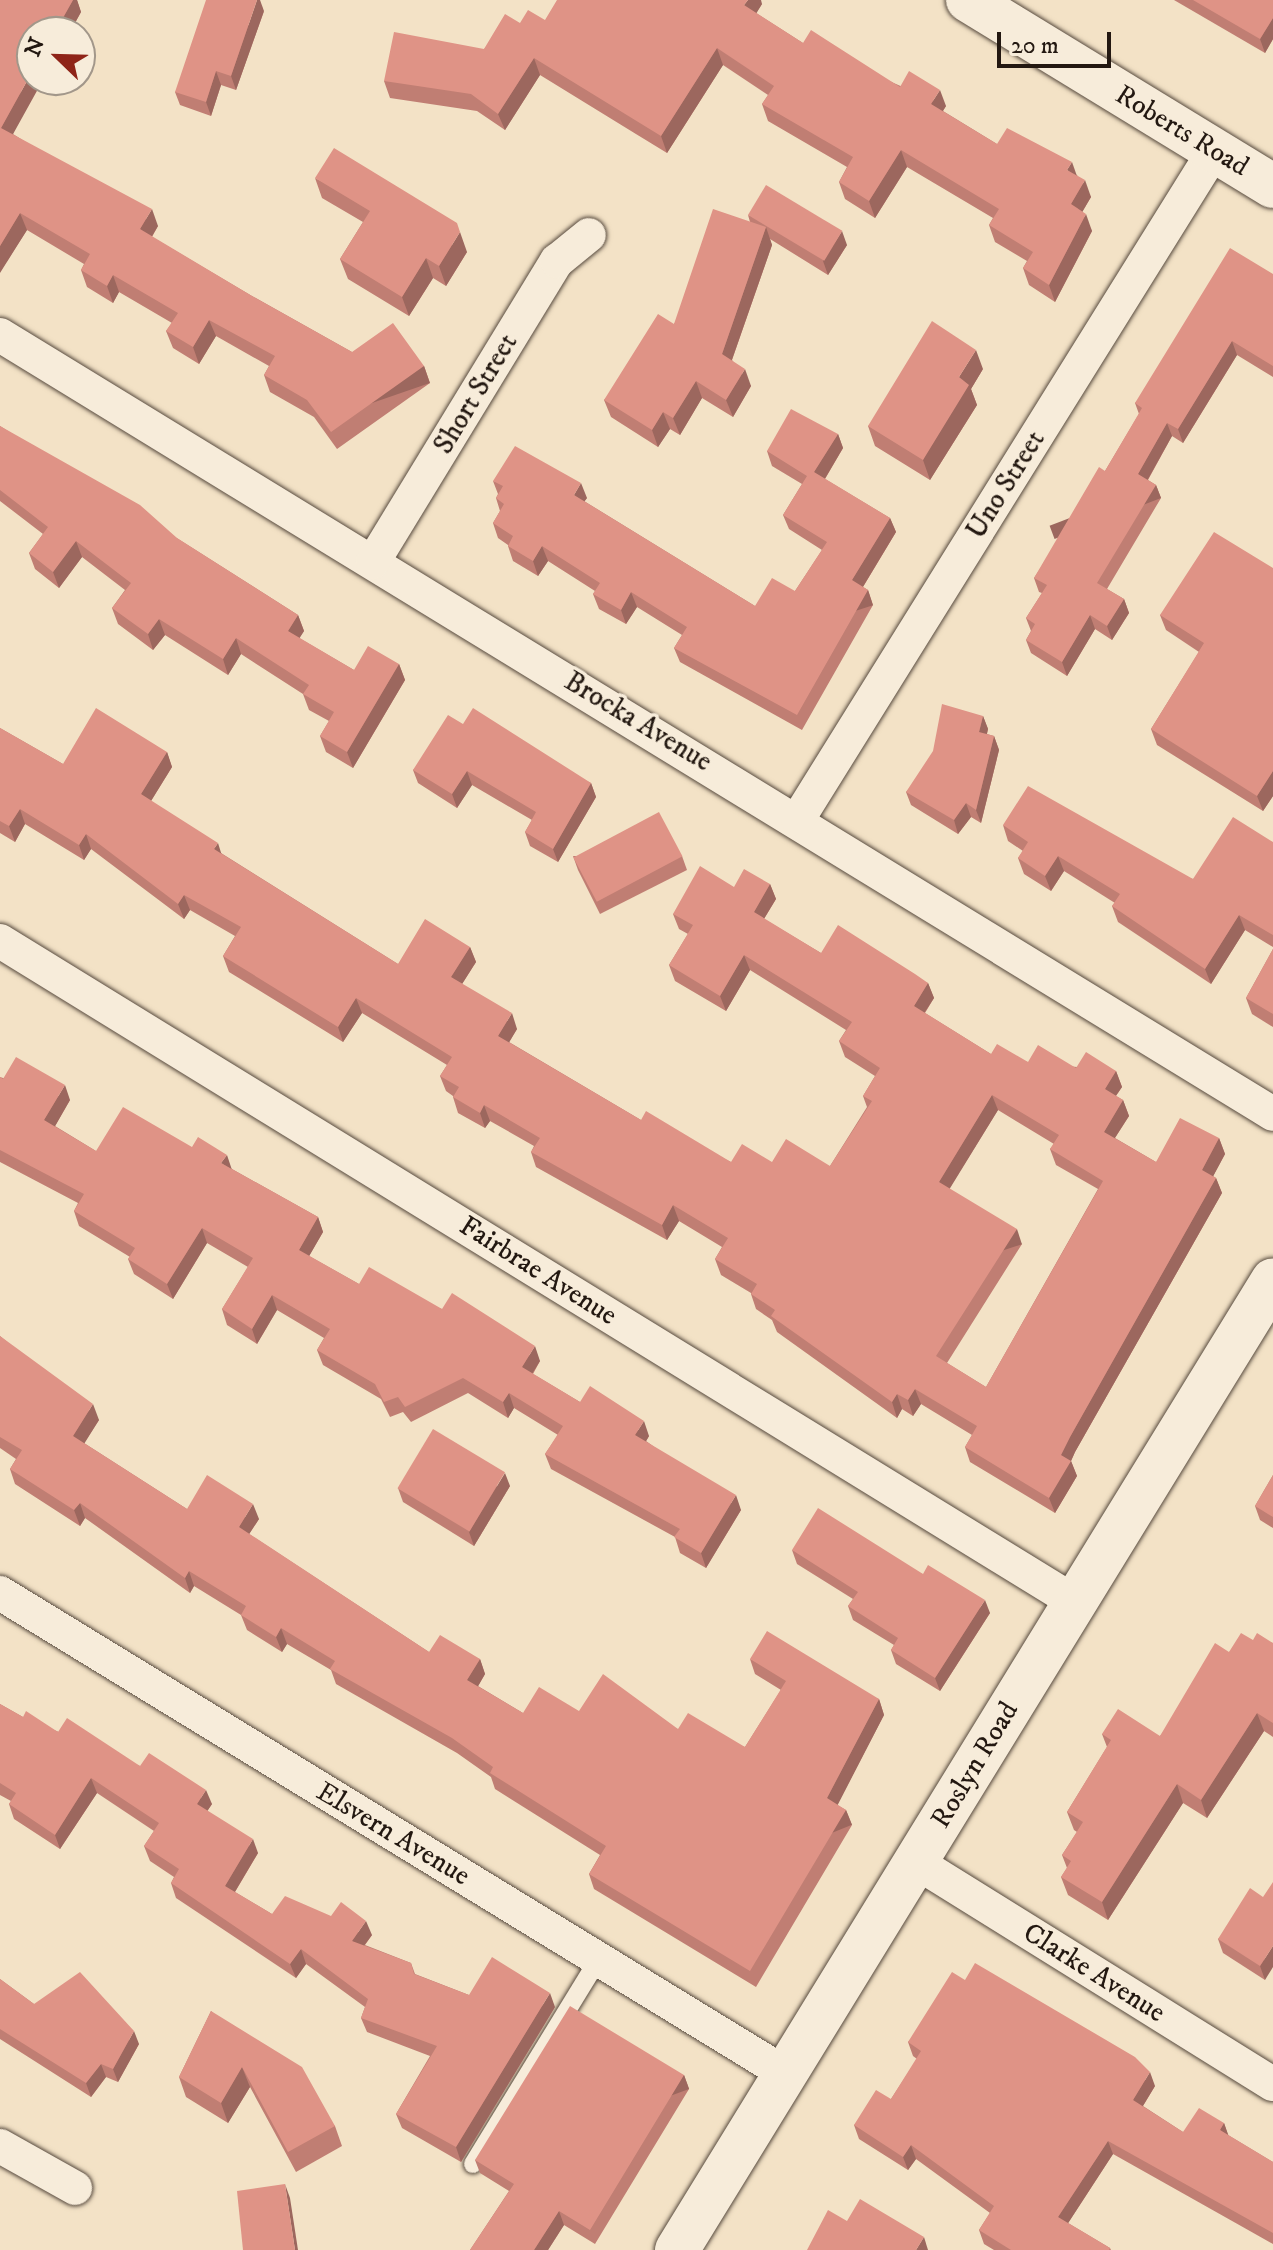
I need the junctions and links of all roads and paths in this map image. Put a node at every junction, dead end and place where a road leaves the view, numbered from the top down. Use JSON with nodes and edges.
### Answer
{"nodes":[{"id":1,"x":968,"y":0,"type":"edge"},
{"id":2,"x":1214,"y":151,"type":"junction"},
{"id":3,"x":1268,"y":172,"type":"edge"},
{"id":4,"x":589,"y":235,"type":"dead end"},
{"id":5,"x":0,"y":335,"type":"edge"},
{"id":6,"x":373,"y":562,"type":"junction"},
{"id":7,"x":798,"y":819,"type":"junction"},
{"id":8,"x":0,"y":941,"type":"edge"},
{"id":9,"x":1273,"y":1114,"type":"edge"},
{"id":10,"x":1273,"y":1280,"type":"edge"},
{"id":11,"x":0,"y":1593,"type":"edge"},
{"id":12,"x":1075,"y":1602,"type":"junction"},
{"id":13,"x":916,"y":1862,"type":"junction"},
{"id":14,"x":598,"y":1960,"type":"junction"},
{"id":15,"x":786,"y":2074,"type":"junction"},
{"id":16,"x":1273,"y":2084,"type":"edge"},
{"id":17,"x":0,"y":2146,"type":"edge"},
{"id":18,"x":473,"y":2164,"type":"dead end"},
{"id":19,"x":75,"y":2188,"type":"dead end"},
{"id":20,"x":677,"y":2250,"type":"edge"}],
"edges":[{"from":1,"to":2,"type":"street","name":"Roberts Road"},
{"from":2,"to":3,"type":"street","name":"Roberts Road"},
{"from":2,"to":7,"type":"street","name":"Uno Street"},
{"from":4,"to":6,"type":"street","name":"Short Street"},
{"from":5,"to":6,"type":"street","name":"Brocka Avenue"},
{"from":6,"to":7,"type":"street","name":"Brocka Avenue"},
{"from":7,"to":9,"type":"street","name":"Brocka Avenue"},
{"from":8,"to":12,"type":"street","name":"Fairbrae Avenue"},
{"from":10,"to":12,"type":"street","name":"Roslyn Road"},
{"from":11,"to":14,"type":"street","name":"Elsvern Avenue"},
{"from":12,"to":13,"type":"street","name":"Roslyn Road"},
{"from":13,"to":15,"type":"street","name":"Roslyn Road"},
{"from":13,"to":16,"type":"street","name":"Clarke Avenue"},
{"from":14,"to":15,"type":"street","name":"Elsvern Avenue"},
{"from":14,"to":18,"type":"lane"},
{"from":15,"to":20,"type":"street","name":"Roslyn Road"},
{"from":17,"to":19,"type":"street"}]}
